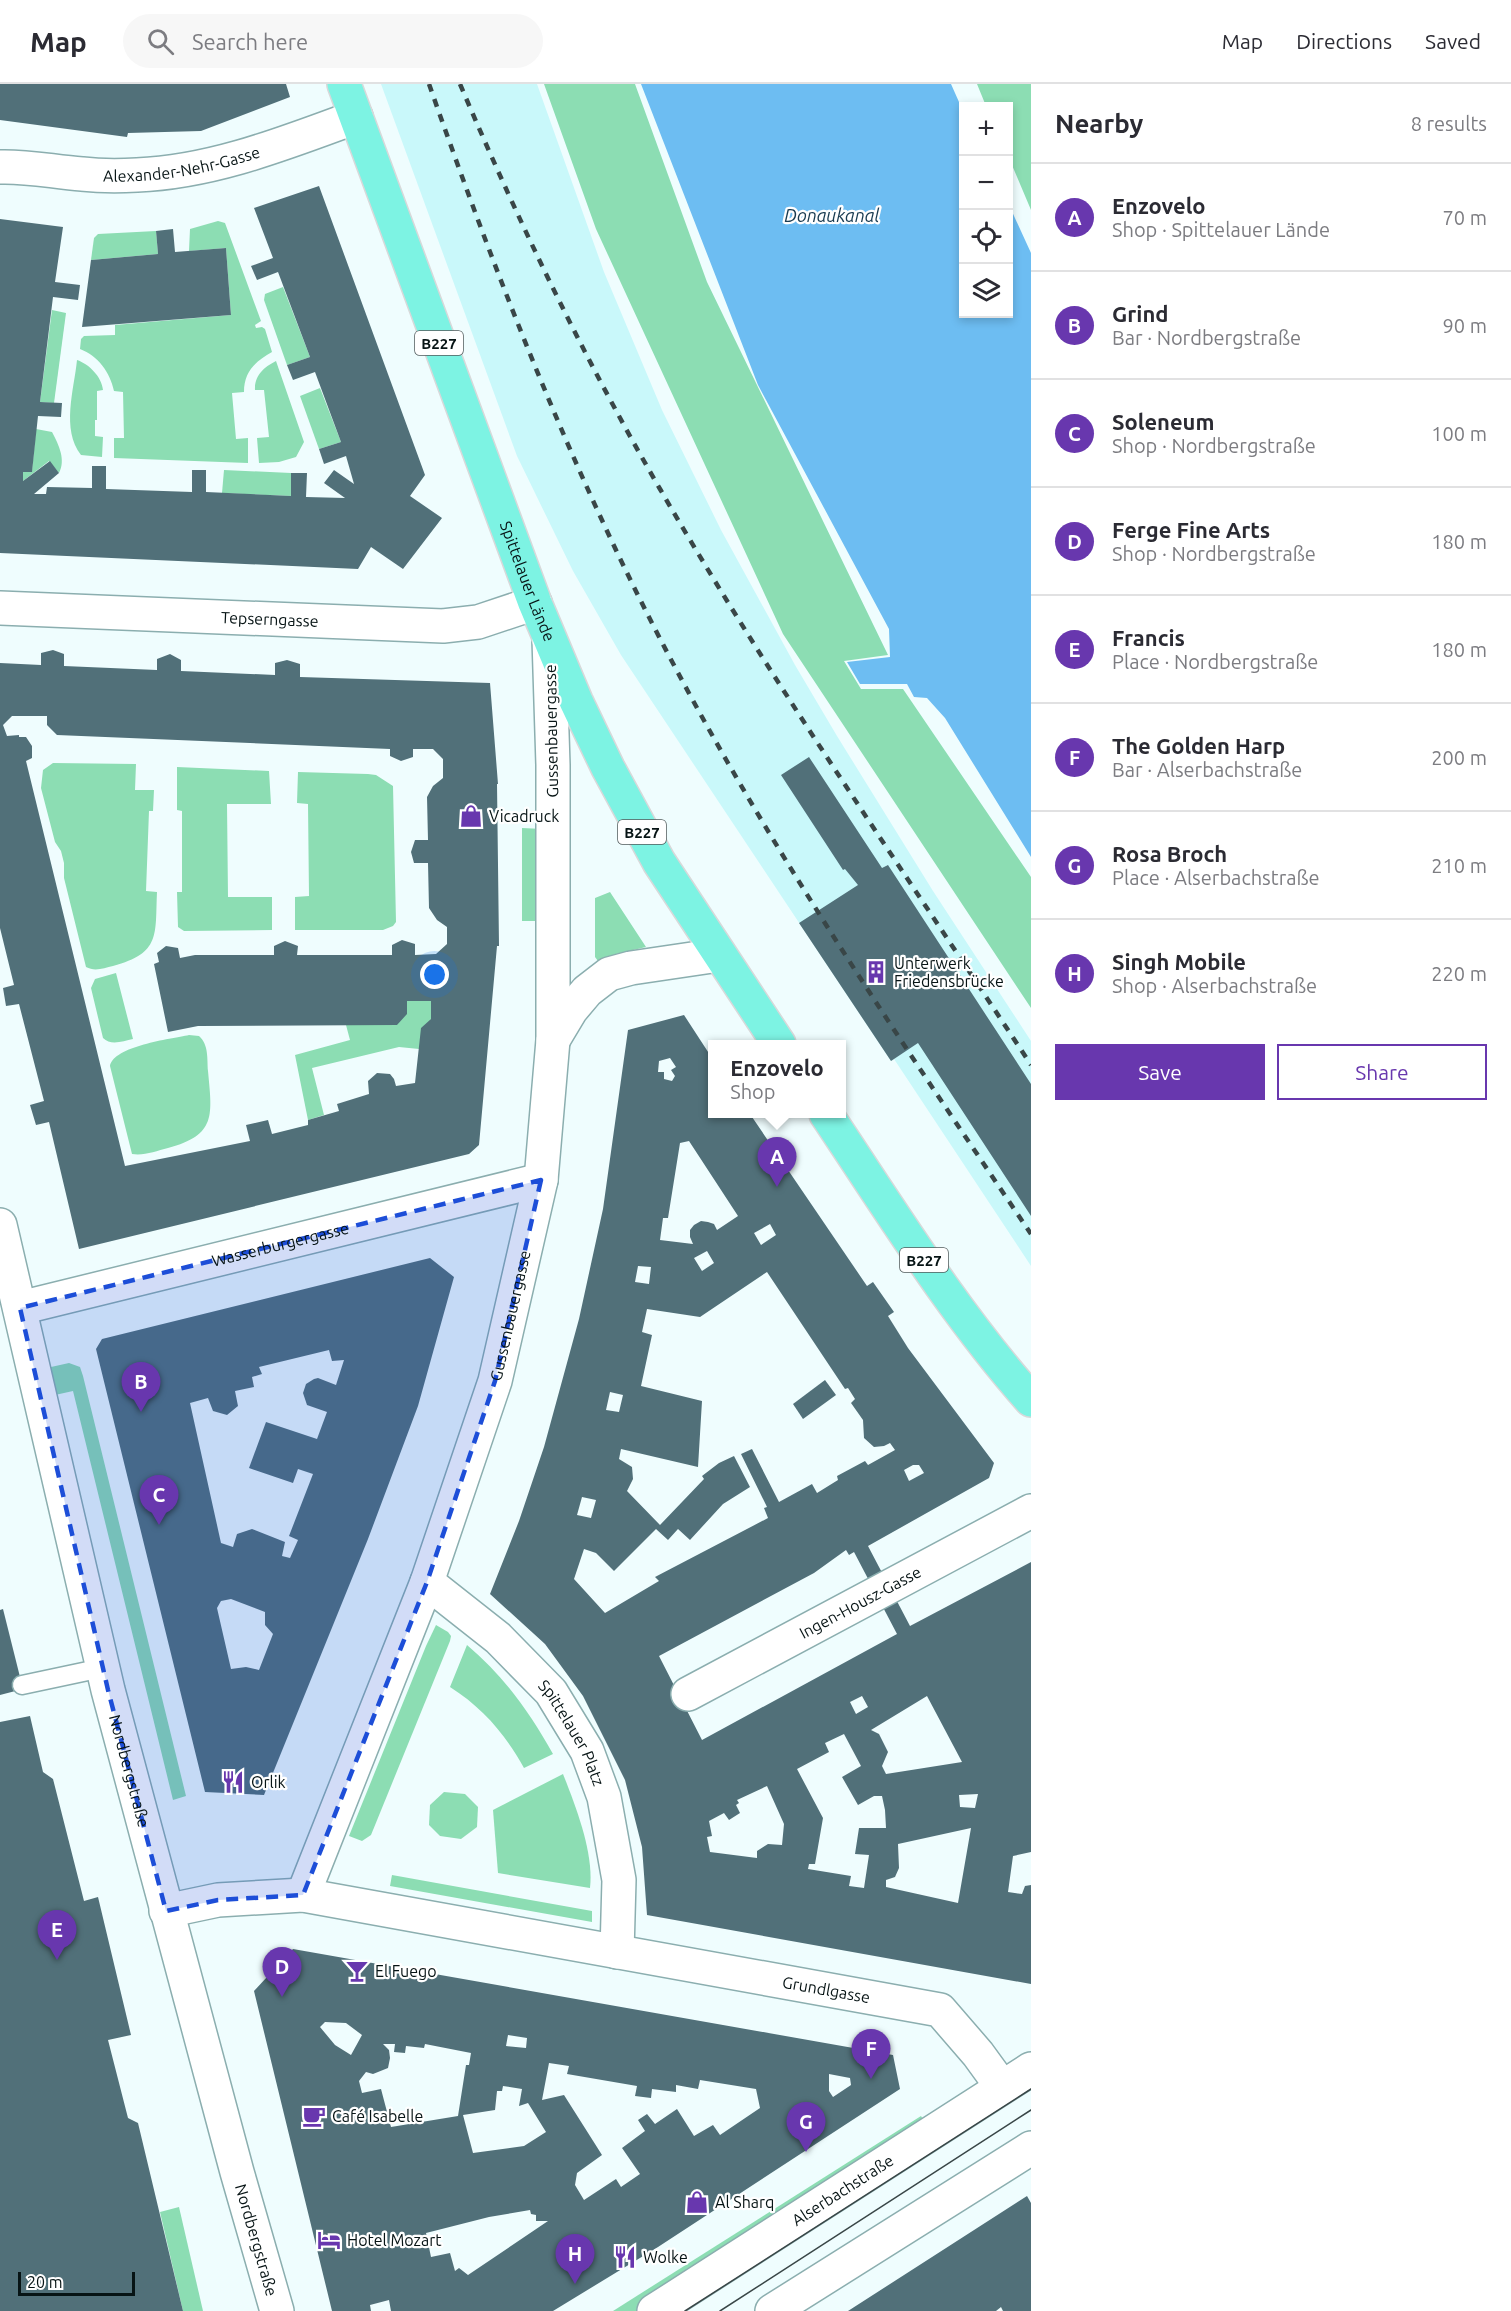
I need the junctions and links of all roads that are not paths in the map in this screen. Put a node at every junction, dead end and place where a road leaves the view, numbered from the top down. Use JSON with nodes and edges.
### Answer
{"nodes":[{"id":1,"x":344,"y":84,"type":"edge"},
{"id":2,"x":356,"y":117,"type":"junction"},
{"id":3,"x":0,"y":167,"type":"edge"},
{"id":4,"x":535,"y":603,"type":"junction"},
{"id":5,"x":0,"y":608,"type":"edge"},
{"id":6,"x":549,"y":638,"type":"junction"},
{"id":7,"x":719,"y":955,"type":"junction"},
{"id":8,"x":554,"y":1040,"type":"junction"},
{"id":9,"x":776,"y":1040,"type":"edge"},
{"id":10,"x":829,"y":1118,"type":"edge"},
{"id":11,"x":541,"y":1180,"type":"junction"},
{"id":12,"x":0,"y":1225,"type":"edge"},
{"id":13,"x":6,"y":1276,"type":"edge"},
{"id":14,"x":20,"y":1308,"type":"junction"},
{"id":15,"x":1031,"y":1400,"type":"edge"},
{"id":16,"x":1031,"y":1511,"type":"edge"},
{"id":17,"x":427,"y":1582,"type":"junction"},
{"id":18,"x":102,"y":1668,"type":"junction"},
{"id":19,"x":22,"y":1685,"type":"dead end"},
{"id":20,"x":688,"y":1694,"type":"dead end"},
{"id":21,"x":303,"y":1896,"type":"junction"},
{"id":22,"x":166,"y":1911,"type":"junction"},
{"id":23,"x":617,"y":1952,"type":"junction"},
{"id":24,"x":1031,"y":2069,"type":"edge"},
{"id":25,"x":1002,"y":2087,"type":"junction"},
{"id":26,"x":1031,"y":2148,"type":"edge"},
{"id":27,"x":277,"y":2311,"type":"edge"},
{"id":28,"x":654,"y":2311,"type":"edge"},
{"id":29,"x":772,"y":2311,"type":"edge"}],
"edges":[{"from":1,"to":2,"type":"main road","name":"Spittelauer Lände","number":"B227"},
{"from":2,"to":3,"type":"street","name":"Alexander-Nehr-Gasse"},
{"from":2,"to":4,"type":"main road","name":"Spittelauer Lände","number":"B227"},
{"from":4,"to":5,"type":"street","name":"Tepserngasse"},
{"from":4,"to":6,"type":"main road","name":"Spittelauer Lände","number":"B227"},
{"from":6,"to":7,"type":"main road","name":"Spittelauer Lände","number":"B227"},
{"from":6,"to":8,"type":"street","name":"Gussenbauergasse"},
{"from":7,"to":8,"type":"street","name":"Gussenbauergasse"},
{"from":7,"to":9,"type":"main road","name":"Spittelauer Lände","number":"B227"},
{"from":8,"to":11,"type":"street","name":"Gussenbauergasse"},
{"from":10,"to":15,"type":"main road","number":"B227"},
{"from":11,"to":14,"type":"street","name":"Wasserburgergasse"},
{"from":11,"to":17,"type":"street","name":"Gussenbauergasse"},
{"from":12,"to":13,"type":"street","name":"Nordbergstraße"},
{"from":13,"to":14,"type":"street","name":"Nordbergstraße"},
{"from":14,"to":18,"type":"street","name":"Nordbergstraße"},
{"from":16,"to":20,"type":"street","name":"Ingen-Housz-Gasse"},
{"from":17,"to":21,"type":"street"},
{"from":17,"to":23,"type":"street","name":"Spittelauer Platz"},
{"from":18,"to":19,"type":"lane"},
{"from":18,"to":22,"type":"street","name":"Nordbergstraße"},
{"from":21,"to":22,"type":"street"},
{"from":21,"to":23,"type":"street"},
{"from":22,"to":27,"type":"street","name":"Nordbergstraße"},
{"from":23,"to":25,"type":"street","name":"Grundlgasse"},
{"from":24,"to":25,"type":"street","name":"Alserbachstraße"},
{"from":25,"to":28,"type":"street","name":"Alserbachstraße"},
{"from":26,"to":29,"type":"street"}]}
